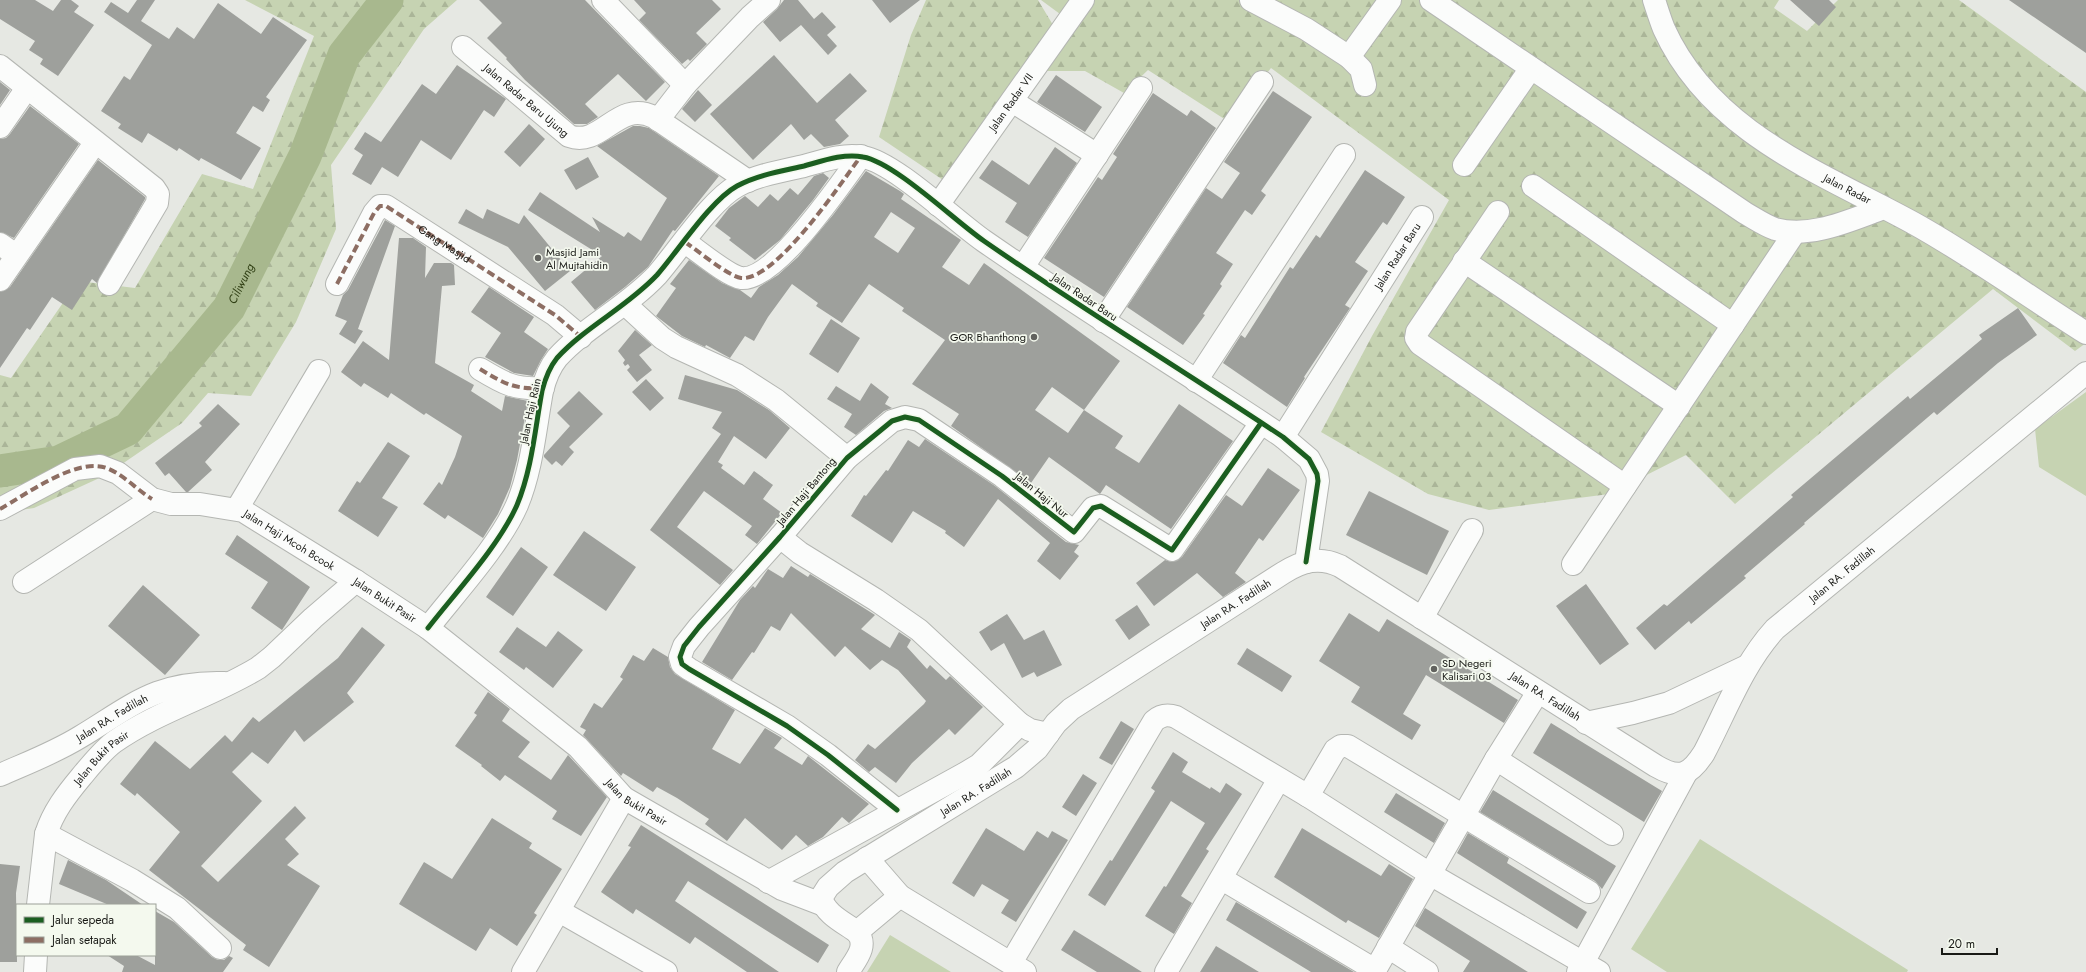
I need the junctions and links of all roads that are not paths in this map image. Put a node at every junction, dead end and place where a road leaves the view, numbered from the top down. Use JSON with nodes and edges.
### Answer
{"nodes":[{"id":1,"x":603,"y":0,"type":"edge"},
{"id":2,"x":769,"y":0,"type":"edge"},
{"id":3,"x":1083,"y":0,"type":"edge"},
{"id":4,"x":1251,"y":0,"type":"edge"},
{"id":5,"x":1390,"y":0,"type":"edge"},
{"id":6,"x":1431,"y":0,"type":"edge"},
{"id":7,"x":1654,"y":0,"type":"edge"},
{"id":8,"x":463,"y":46,"type":"dead end"},
{"id":9,"x":1349,"y":57,"type":"junction"},
{"id":10,"x":0,"y":66,"type":"edge"},
{"id":11,"x":1531,"y":68,"type":"junction"},
{"id":12,"x":1262,"y":82,"type":"dead end"},
{"id":13,"x":685,"y":85,"type":"junction"},
{"id":14,"x":1365,"y":85,"type":"dead end"},
{"id":15,"x":27,"y":88,"type":"junction"},
{"id":16,"x":1141,"y":88,"type":"dead end"},
{"id":17,"x":1012,"y":101,"type":"junction"},
{"id":18,"x":658,"y":120,"type":"junction"},
{"id":19,"x":0,"y":126,"type":"edge"},
{"id":20,"x":95,"y":143,"type":"junction"},
{"id":21,"x":1097,"y":155,"type":"junction"},
{"id":22,"x":1344,"y":155,"type":"dead end"},
{"id":23,"x":861,"y":156,"type":"junction"},
{"id":24,"x":1464,"y":165,"type":"dead end"},
{"id":25,"x":748,"y":181,"type":"junction"},
{"id":26,"x":1533,"y":186,"type":"dead end"},
{"id":27,"x":938,"y":205,"type":"junction"},
{"id":28,"x":1884,"y":208,"type":"junction"},
{"id":29,"x":1498,"y":212,"type":"dead end"},
{"id":30,"x":1422,"y":217,"type":"dead end"},
{"id":31,"x":1795,"y":232,"type":"junction"},
{"id":32,"x":685,"y":242,"type":"junction"},
{"id":33,"x":8,"y":249,"type":"edge"},
{"id":34,"x":1464,"y":261,"type":"junction"},
{"id":35,"x":1023,"y":267,"type":"junction"},
{"id":36,"x":0,"y":280,"type":"edge"},
{"id":37,"x":109,"y":284,"type":"dead end"},
{"id":38,"x":337,"y":284,"type":"dead end"},
{"id":39,"x":625,"y":304,"type":"junction"},
{"id":40,"x":1103,"y":321,"type":"junction"},
{"id":41,"x":1733,"y":325,"type":"junction"},
{"id":42,"x":2086,"y":333,"type":"edge"},
{"id":43,"x":581,"y":337,"type":"junction"},
{"id":44,"x":480,"y":369,"type":"dead end"},
{"id":45,"x":319,"y":371,"type":"dead end"},
{"id":46,"x":2086,"y":373,"type":"edge"},
{"id":47,"x":1196,"y":382,"type":"junction"},
{"id":48,"x":543,"y":388,"type":"junction"},
{"id":49,"x":1679,"y":406,"type":"junction"},
{"id":50,"x":1261,"y":423,"type":"junction"},
{"id":51,"x":1283,"y":437,"type":"junction"},
{"id":52,"x":847,"y":458,"type":"junction"},
{"id":53,"x":1625,"y":486,"type":"junction"},
{"id":54,"x":152,"y":499,"type":"junction"},
{"id":55,"x":1,"y":508,"type":"edge"},
{"id":56,"x":237,"y":509,"type":"junction"},
{"id":57,"x":1472,"y":530,"type":"dead end"},
{"id":58,"x":780,"y":537,"type":"junction"},
{"id":59,"x":1306,"y":562,"type":"junction"},
{"id":60,"x":1573,"y":564,"type":"dead end"},
{"id":61,"x":356,"y":581,"type":"junction"},
{"id":62,"x":24,"y":582,"type":"dead end"},
{"id":63,"x":1422,"y":618,"type":"junction"},
{"id":64,"x":428,"y":628,"type":"junction"},
{"id":65,"x":1747,"y":666,"type":"junction"},
{"id":66,"x":229,"y":683,"type":"junction"},
{"id":67,"x":1538,"y":692,"type":"junction"},
{"id":68,"x":1586,"y":723,"type":"junction"},
{"id":69,"x":1020,"y":724,"type":"junction"},
{"id":70,"x":1048,"y":734,"type":"junction"},
{"id":71,"x":1496,"y":759,"type":"junction"},
{"id":72,"x":1686,"y":773,"type":"junction"},
{"id":73,"x":0,"y":775,"type":"edge"},
{"id":74,"x":1279,"y":779,"type":"junction"},
{"id":75,"x":1308,"y":796,"type":"junction"},
{"id":76,"x":624,"y":798,"type":"junction"},
{"id":77,"x":897,"y":810,"type":"junction"},
{"id":78,"x":1464,"y":816,"type":"junction"},
{"id":79,"x":46,"y":834,"type":"junction"},
{"id":80,"x":1612,"y":834,"type":"dead end"},
{"id":81,"x":866,"y":858,"type":"junction"},
{"id":82,"x":1430,"y":874,"type":"junction"},
{"id":83,"x":1222,"y":879,"type":"junction"},
{"id":84,"x":768,"y":882,"type":"junction"},
{"id":85,"x":1589,"y":892,"type":"dead end"},
{"id":86,"x":900,"y":896,"type":"junction"},
{"id":87,"x":38,"y":904,"type":"edge"},
{"id":88,"x":824,"y":905,"type":"junction"},
{"id":89,"x":559,"y":911,"type":"junction"},
{"id":90,"x":857,"y":932,"type":"junction"},
{"id":91,"x":1388,"y":947,"type":"junction"},
{"id":92,"x":220,"y":948,"type":"dead end"},
{"id":93,"x":36,"y":956,"type":"edge"},
{"id":94,"x":1018,"y":968,"type":"edge"},
{"id":95,"x":1586,"y":969,"type":"edge"},
{"id":96,"x":1375,"y":971,"type":"edge"},
{"id":97,"x":35,"y":972,"type":"edge"},
{"id":98,"x":523,"y":972,"type":"edge"},
{"id":99,"x":666,"y":972,"type":"edge"},
{"id":100,"x":848,"y":972,"type":"edge"},
{"id":101,"x":1166,"y":972,"type":"edge"},
{"id":102,"x":1427,"y":972,"type":"edge"}],
"edges":[{"from":1,"to":13,"type":"street"},
{"from":2,"to":13,"type":"street"},
{"from":3,"to":17,"type":"street","name":"Jalan Radar VII"},
{"from":4,"to":9,"type":"street"},
{"from":5,"to":9,"type":"street"},
{"from":6,"to":11,"type":"street"},
{"from":7,"to":28,"type":"street","name":"Jalan Radar"},
{"from":8,"to":18,"type":"street","name":"Jalan Radar Baru Ujung"},
{"from":9,"to":14,"type":"street"},
{"from":10,"to":15,"type":"street"},
{"from":11,"to":24,"type":"street"},
{"from":11,"to":31,"type":"street"},
{"from":12,"to":40,"type":"street","name":"Jalan Radar Baru"},
{"from":13,"to":18,"type":"street"},
{"from":15,"to":19,"type":"street"},
{"from":15,"to":20,"type":"street"},
{"from":16,"to":21,"type":"street"},
{"from":17,"to":21,"type":"street"},
{"from":17,"to":27,"type":"street","name":"Jalan Radar VII"},
{"from":18,"to":25,"type":"street","name":"Jalan Radar Baru Ujung"},
{"from":20,"to":33,"type":"street"},
{"from":20,"to":37,"type":"street"},
{"from":21,"to":35,"type":"street"},
{"from":22,"to":47,"type":"street"},
{"from":23,"to":25,"type":"street","name":"Jalan Radar Baru"},
{"from":23,"to":27,"type":"street","name":"Jalan Radar Baru"},
{"from":23,"to":32,"type":"street"},
{"from":25,"to":32,"type":"street","name":"Jalan Haji Rain"},
{"from":26,"to":41,"type":"street"},
{"from":27,"to":35,"type":"street","name":"Jalan Radar Baru"},
{"from":28,"to":31,"type":"street"},
{"from":28,"to":42,"type":"street","name":"Jalan Radar"},
{"from":29,"to":34,"type":"street"},
{"from":30,"to":51,"type":"street","name":"Jalan Radar Baru"},
{"from":31,"to":41,"type":"street"},
{"from":32,"to":39,"type":"street","name":"Jalan Haji Rain"},
{"from":33,"to":36,"type":"street"},
{"from":34,"to":49,"type":"street"},
{"from":34,"to":53,"type":"street"},
{"from":35,"to":40,"type":"street","name":"Jalan Radar Baru"},
{"from":38,"to":43,"type":"street","name":"Gang Masjid"},
{"from":39,"to":43,"type":"street","name":"Jalan Haji Rain"},
{"from":39,"to":52,"type":"street","name":"Jalan Haji Bantong"},
{"from":40,"to":47,"type":"street","name":"Jalan Radar Baru"},
{"from":41,"to":49,"type":"street"},
{"from":43,"to":48,"type":"street","name":"Jalan Haji Rain"},
{"from":44,"to":48,"type":"street"},
{"from":45,"to":56,"type":"street"},
{"from":46,"to":65,"type":"street","name":"Jalan RA. Fadillah"},
{"from":47,"to":50,"type":"street","name":"Jalan Radar Baru"},
{"from":48,"to":64,"type":"street","name":"Jalan Haji Rain"},
{"from":49,"to":53,"type":"street"},
{"from":50,"to":51,"type":"street","name":"Jalan Radar Baru"},
{"from":50,"to":52,"type":"street","name":"Jalan Haji Nur"},
{"from":51,"to":59,"type":"street","name":"Jalan Radar Baru"},
{"from":52,"to":58,"type":"street","name":"Jalan Haji Bantong"},
{"from":53,"to":60,"type":"street"},
{"from":54,"to":55,"type":"street","name":"Jalan Haji Mcoh Bcook"},
{"from":54,"to":56,"type":"street","name":"Jalan Haji Mcoh Bcook"},
{"from":54,"to":62,"type":"street"},
{"from":56,"to":61,"type":"street","name":"Jalan Haji Mcoh Bcook"},
{"from":57,"to":63,"type":"street"},
{"from":58,"to":69,"type":"street","name":"Jalan Haji Bantong"},
{"from":58,"to":77,"type":"street"},
{"from":59,"to":63,"type":"street","name":"Jalan RA. Fadillah"},
{"from":59,"to":70,"type":"street","name":"Jalan RA. Fadillah"},
{"from":61,"to":64,"type":"street","name":"Jalan Bukit Pasir"},
{"from":61,"to":66,"type":"street","name":"Jalan Bukit Pasir"},
{"from":63,"to":67,"type":"street","name":"Jalan RA. Fadillah"},
{"from":64,"to":76,"type":"street","name":"Jalan Bukit Pasir"},
{"from":65,"to":68,"type":"street"},
{"from":65,"to":72,"type":"street","name":"Jalan RA. Fadillah"},
{"from":66,"to":73,"type":"street","name":"Jalan RA. Fadillah"},
{"from":66,"to":79,"type":"street","name":"Jalan Bukit Pasir"},
{"from":67,"to":68,"type":"street","name":"Jalan RA. Fadillah"},
{"from":67,"to":71,"type":"street"},
{"from":68,"to":72,"type":"street","name":"Jalan RA. Fadillah"},
{"from":69,"to":70,"type":"street","name":"Jalan Haji Bantong"},
{"from":69,"to":77,"type":"street"},
{"from":70,"to":81,"type":"street","name":"Jalan RA. Fadillah"},
{"from":71,"to":78,"type":"street"},
{"from":71,"to":80,"type":"street"},
{"from":72,"to":95,"type":"street"},
{"from":74,"to":75,"type":"street"},
{"from":74,"to":83,"type":"street"},
{"from":74,"to":94,"type":"street"},
{"from":75,"to":78,"type":"street"},
{"from":75,"to":82,"type":"street"},
{"from":76,"to":84,"type":"street","name":"Jalan Bukit Pasir"},
{"from":76,"to":89,"type":"street"},
{"from":77,"to":84,"type":"street"},
{"from":78,"to":82,"type":"street"},
{"from":78,"to":85,"type":"street"},
{"from":79,"to":87,"type":"street","name":"Jalan Bukit Pasir"},
{"from":79,"to":92,"type":"street"},
{"from":81,"to":86,"type":"street"},
{"from":81,"to":88,"type":"street","name":"Jalan RA. Fadillah"},
{"from":82,"to":91,"type":"street"},
{"from":82,"to":95,"type":"street"},
{"from":83,"to":96,"type":"street"},
{"from":83,"to":101,"type":"street"},
{"from":84,"to":88,"type":"street","name":"Jalan Bukit Pasir"},
{"from":86,"to":90,"type":"street"},
{"from":86,"to":94,"type":"street"},
{"from":88,"to":90,"type":"street"},
{"from":89,"to":98,"type":"street"},
{"from":89,"to":99,"type":"street"},
{"from":90,"to":100,"type":"street"},
{"from":91,"to":96,"type":"street"},
{"from":91,"to":102,"type":"street"},
{"from":93,"to":97,"type":"street"}]}
